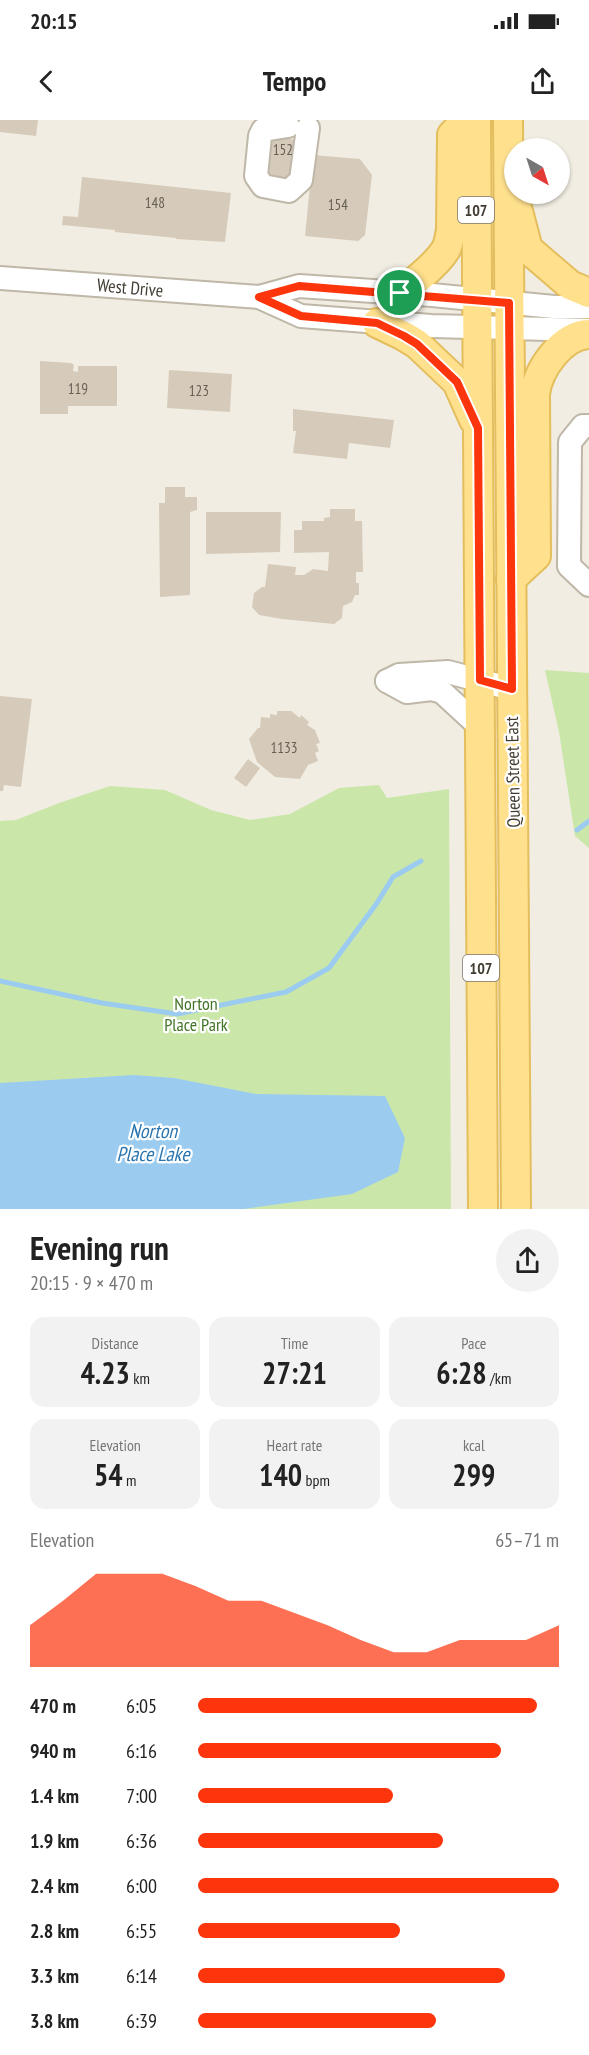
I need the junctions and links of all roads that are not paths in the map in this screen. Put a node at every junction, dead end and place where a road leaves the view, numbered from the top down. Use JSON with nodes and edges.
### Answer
{"nodes":[{"id":1,"x":466,"y":120,"type":"edge"},
{"id":2,"x":476,"y":120,"type":"edge"},
{"id":3,"x":508,"y":120,"type":"edge"},
{"id":4,"x":508,"y":138,"type":"edge"},
{"id":5,"x":508,"y":204,"type":"edge"},
{"id":6,"x":516,"y":204,"type":"edge"},
{"id":7,"x":0,"y":278,"type":"edge"},
{"id":8,"x":589,"y":292,"type":"edge"},
{"id":9,"x":400,"y":293,"type":"junction"},
{"id":10,"x":259,"y":297,"type":"junction"},
{"id":11,"x":477,"y":299,"type":"junction"},
{"id":12,"x":589,"y":307,"type":"edge"},
{"id":13,"x":509,"y":316,"type":"junction"},
{"id":14,"x":377,"y":323,"type":"junction"},
{"id":15,"x":477,"y":328,"type":"junction"},
{"id":16,"x":589,"y":330,"type":"edge"},
{"id":17,"x":589,"y":334,"type":"edge"},
{"id":18,"x":589,"y":426,"type":"edge"},
{"id":19,"x":478,"y":428,"type":"junction"},
{"id":20,"x":511,"y":579,"type":"junction"},
{"id":21,"x":589,"y":585,"type":"edge"},
{"id":22,"x":480,"y":680,"type":"junction"},
{"id":23,"x":512,"y":689,"type":"junction"},
{"id":24,"x":480,"y":727,"type":"junction"},
{"id":25,"x":483,"y":1209,"type":"edge"},
{"id":26,"x":516,"y":1209,"type":"edge"}],
"edges":[{"from":1,"to":9,"type":"main road"},
{"from":2,"to":11,"type":"main road","name":"Queen Street East","number":"107"},
{"from":3,"to":4,"type":"main road","name":"Queen Street East","number":"107"},
{"from":5,"to":13,"type":"main road","name":"Queen Street East","number":"107"},
{"from":6,"to":8,"type":"main road"},
{"from":7,"to":10,"type":"street","name":"West Drive"},
{"from":9,"to":10,"type":"street","name":"West Drive"},
{"from":9,"to":11,"type":"street","name":"West Drive"},
{"from":10,"to":14,"type":"street","name":"West Drive"},
{"from":11,"to":13,"type":"street","name":"West Drive"},
{"from":11,"to":15,"type":"main road","name":"Queen Street East","number":"107"},
{"from":12,"to":13,"type":"street"},
{"from":13,"to":15,"type":"street","name":"West Drive"},
{"from":13,"to":16,"type":"street"},
{"from":13,"to":20,"type":"main road","name":"Queen Street East","number":"107"},
{"from":14,"to":15,"type":"street","name":"West Drive"},
{"from":14,"to":19,"type":"main road"},
{"from":15,"to":19,"type":"main road","name":"Queen Street East","number":"107"},
{"from":17,"to":20,"type":"main road"},
{"from":18,"to":21,"type":"street"},
{"from":19,"to":22,"type":"main road","name":"Queen Street East","number":"107"},
{"from":20,"to":23,"type":"main road","name":"Queen Street East","number":"107"},
{"from":22,"to":23,"type":"street"},
{"from":22,"to":24,"type":"main road","name":"Queen Street East","number":"107"},
{"from":22,"to":24,"type":"street"},
{"from":23,"to":26,"type":"main road","name":"Queen Street East","number":"107"},
{"from":24,"to":25,"type":"main road","name":"Queen Street East","number":"107"}]}
